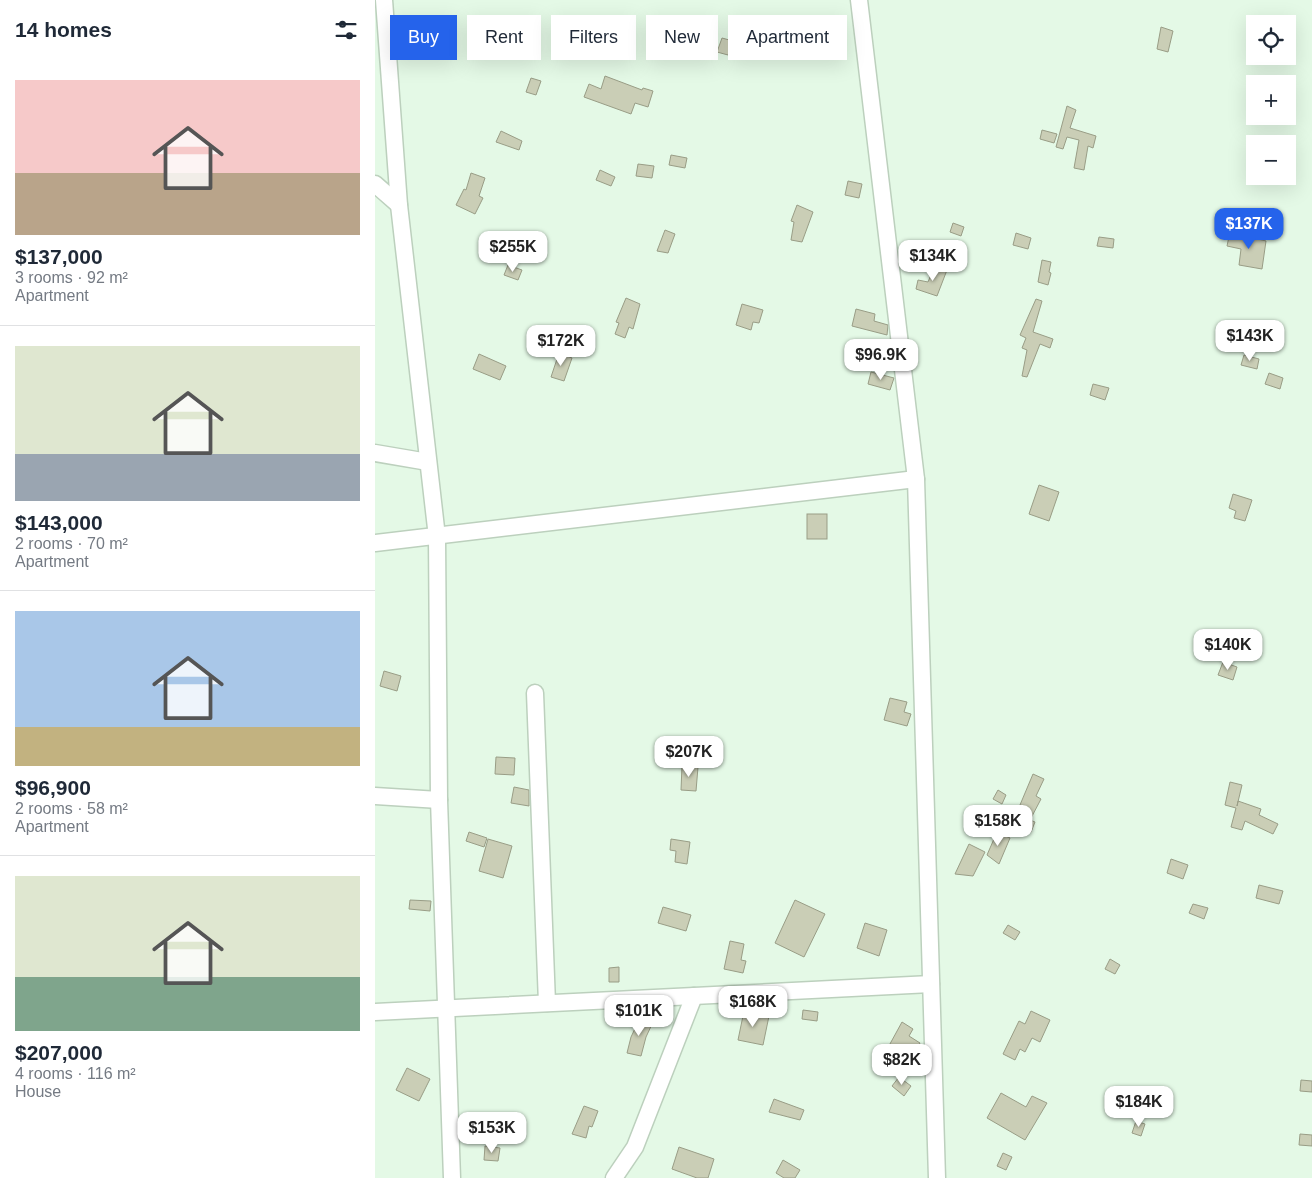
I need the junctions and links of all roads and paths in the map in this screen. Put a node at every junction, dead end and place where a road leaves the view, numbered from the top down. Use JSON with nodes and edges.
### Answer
{"nodes":[{"id":1,"x":384,"y":0,"type":"edge"},
{"id":2,"x":859,"y":0,"type":"edge"},
{"id":3,"x":375,"y":184,"type":"edge"},
{"id":4,"x":399,"y":205,"type":"junction"},
{"id":5,"x":375,"y":453,"type":"edge"},
{"id":6,"x":428,"y":462,"type":"junction"},
{"id":7,"x":916,"y":479,"type":"junction"},
{"id":8,"x":437,"y":538,"type":"junction"},
{"id":9,"x":375,"y":544,"type":"edge"},
{"id":10,"x":535,"y":693,"type":"dead end"},
{"id":11,"x":375,"y":796,"type":"edge"},
{"id":12,"x":439,"y":800,"type":"junction"},
{"id":13,"x":931,"y":984,"type":"junction"},
{"id":14,"x":694,"y":996,"type":"junction"},
{"id":15,"x":547,"y":1003,"type":"junction"},
{"id":16,"x":446,"y":1008,"type":"junction"},
{"id":17,"x":375,"y":1012,"type":"edge"},
{"id":18,"x":452,"y":1178,"type":"edge"},
{"id":19,"x":614,"y":1178,"type":"edge"},
{"id":20,"x":937,"y":1178,"type":"edge"}],
"edges":[{"from":1,"to":4,"type":"street"},
{"from":2,"to":7,"type":"street"},
{"from":3,"to":4,"type":"street"},
{"from":4,"to":6,"type":"street"},
{"from":5,"to":6,"type":"street"},
{"from":6,"to":8,"type":"street"},
{"from":7,"to":8,"type":"street"},
{"from":7,"to":13,"type":"street"},
{"from":8,"to":9,"type":"street"},
{"from":8,"to":12,"type":"street"},
{"from":10,"to":15,"type":"street"},
{"from":11,"to":12,"type":"street"},
{"from":12,"to":16,"type":"street"},
{"from":13,"to":14,"type":"street"},
{"from":13,"to":20,"type":"street"},
{"from":14,"to":15,"type":"street"},
{"from":14,"to":19,"type":"street"},
{"from":15,"to":16,"type":"street"},
{"from":16,"to":17,"type":"street"},
{"from":16,"to":18,"type":"street"}]}
